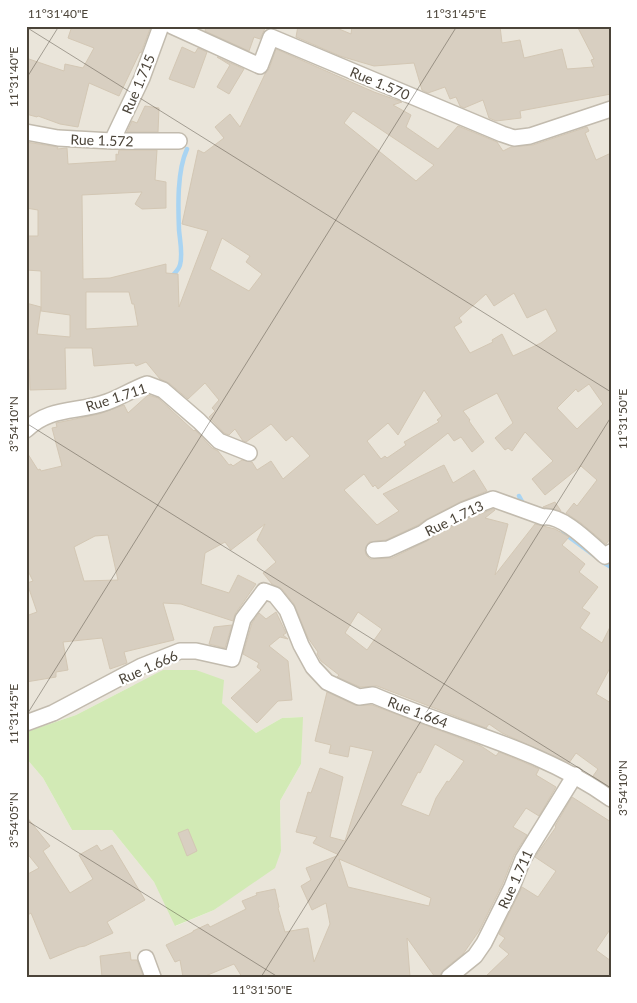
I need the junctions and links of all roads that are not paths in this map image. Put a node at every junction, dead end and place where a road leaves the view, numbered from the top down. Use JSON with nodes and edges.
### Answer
{"nodes":[{"id":1,"x":161,"y":26,"type":"edge"},
{"id":2,"x":172,"y":26,"type":"edge"},
{"id":3,"x":273,"y":32,"type":"edge"},
{"id":4,"x":611,"y":109,"type":"edge"},
{"id":5,"x":26,"y":132,"type":"edge"},
{"id":6,"x":112,"y":141,"type":"junction"},
{"id":7,"x":179,"y":141,"type":"dead end"},
{"id":8,"x":26,"y":430,"type":"edge"},
{"id":9,"x":249,"y":453,"type":"dead end"},
{"id":10,"x":374,"y":550,"type":"dead end"},
{"id":11,"x":609,"y":556,"type":"edge"},
{"id":12,"x":264,"y":592,"type":"joint"},
{"id":13,"x":26,"y":723,"type":"edge"},
{"id":14,"x":575,"y":775,"type":"junction"},
{"id":15,"x":611,"y":799,"type":"edge"},
{"id":16,"x":146,"y":958,"type":"dead end"},
{"id":17,"x":153,"y":977,"type":"edge"},
{"id":18,"x":449,"y":977,"type":"edge"}],
"edges":[{"from":1,"to":6,"type":"street","name":"Rue 1.715"},
{"from":2,"to":3,"type":"street","name":"Rue 1.570"},
{"from":3,"to":4,"type":"street","name":"Rue 1.570"},
{"from":5,"to":6,"type":"street","name":"Rue 1.572"},
{"from":6,"to":7,"type":"street","name":"Rue 1.572"},
{"from":8,"to":9,"type":"street","name":"Rue 1.711"},
{"from":10,"to":11,"type":"street","name":"Rue 1.713"},
{"from":12,"to":13,"type":"street","name":"Rue 1.666"},
{"from":12,"to":14,"type":"street","name":"Rue 1.664"},
{"from":14,"to":15,"type":"street","name":"Rue 1.664"},
{"from":14,"to":18,"type":"street","name":"Rue 1.711"},
{"from":16,"to":17,"type":"street"}]}
